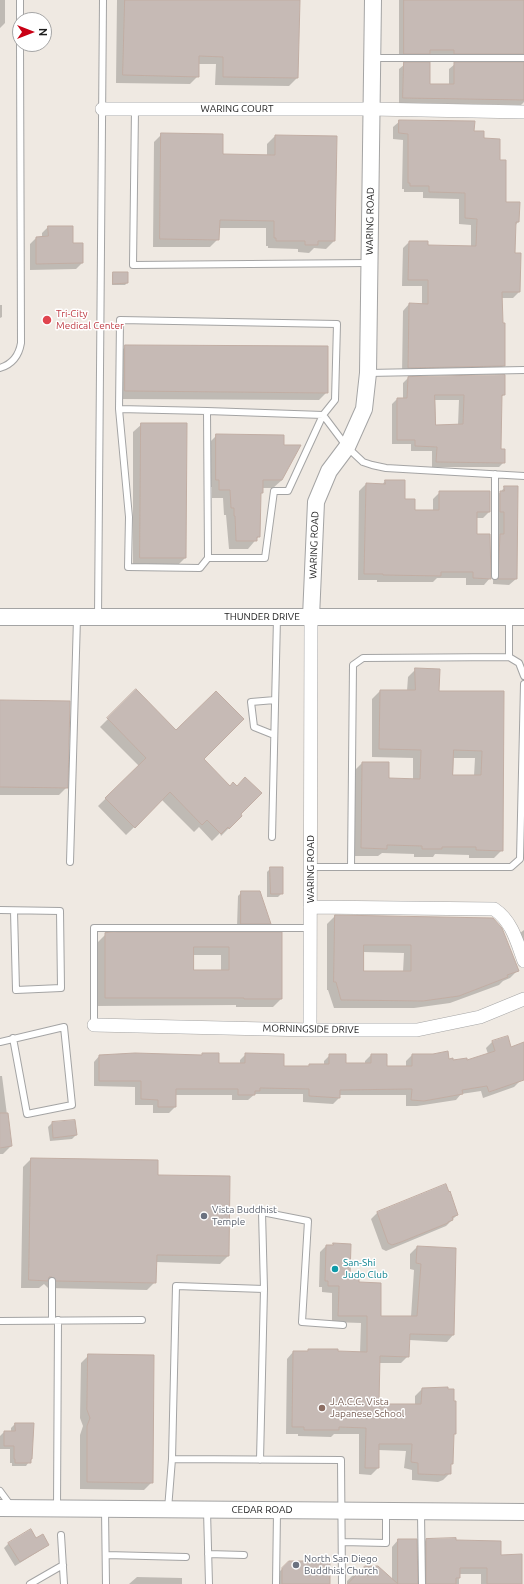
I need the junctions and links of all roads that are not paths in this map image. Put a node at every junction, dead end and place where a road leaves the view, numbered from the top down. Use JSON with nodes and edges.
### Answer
{"nodes":[{"id":1,"x":20,"y":0,"type":"edge"},
{"id":2,"x":103,"y":0,"type":"edge"},
{"id":3,"x":373,"y":0,"type":"edge"},
{"id":4,"x":20,"y":12,"type":"edge"},
{"id":5,"x":20,"y":52,"type":"edge"},
{"id":6,"x":372,"y":58,"type":"junction"},
{"id":7,"x":524,"y":58,"type":"edge"},
{"id":8,"x":102,"y":109,"type":"junction"},
{"id":9,"x":135,"y":109,"type":"junction"},
{"id":10,"x":371,"y":109,"type":"junction"},
{"id":11,"x":524,"y":112,"type":"edge"},
{"id":12,"x":370,"y":263,"type":"junction"},
{"id":13,"x":0,"y":368,"type":"edge"},
{"id":14,"x":524,"y":370,"type":"edge"},
{"id":15,"x":368,"y":373,"type":"junction"},
{"id":16,"x":118,"y":409,"type":"junction"},
{"id":17,"x":207,"y":411,"type":"junction"},
{"id":18,"x":323,"y":415,"type":"junction"},
{"id":19,"x":347,"y":447,"type":"junction"},
{"id":20,"x":495,"y":474,"type":"junction"},
{"id":21,"x":524,"y":476,"type":"edge"},
{"id":22,"x":208,"y":558,"type":"junction"},
{"id":23,"x":495,"y":576,"type":"dead end"},
{"id":24,"x":0,"y":617,"type":"edge"},
{"id":25,"x":77,"y":617,"type":"junction"},
{"id":26,"x":98,"y":617,"type":"junction"},
{"id":27,"x":278,"y":617,"type":"junction"},
{"id":28,"x":311,"y":617,"type":"junction"},
{"id":29,"x":516,"y":617,"type":"edge"},
{"id":30,"x":508,"y":657,"type":"junction"},
{"id":31,"x":524,"y":676,"type":"edge"},
{"id":32,"x":524,"y":684,"type":"edge"},
{"id":33,"x":275,"y":700,"type":"junction"},
{"id":34,"x":274,"y":735,"type":"junction"},
{"id":35,"x":272,"y":837,"type":"dead end"},
{"id":36,"x":70,"y":862,"type":"dead end"},
{"id":37,"x":351,"y":867,"type":"junction"},
{"id":38,"x":311,"y":868,"type":"junction"},
{"id":39,"x":310,"y":907,"type":"junction"},
{"id":40,"x":0,"y":910,"type":"edge"},
{"id":41,"x":14,"y":911,"type":"junction"},
{"id":42,"x":310,"y":928,"type":"junction"},
{"id":43,"x":524,"y":961,"type":"edge"},
{"id":44,"x":524,"y":999,"type":"edge"},
{"id":45,"x":94,"y":1025,"type":"joint"},
{"id":46,"x":310,"y":1030,"type":"junction"},
{"id":47,"x":14,"y":1038,"type":"junction"},
{"id":48,"x":0,"y":1042,"type":"edge"},
{"id":49,"x":52,"y":1281,"type":"dead end"},
{"id":50,"x":264,"y":1289,"type":"junction"},
{"id":51,"x":55,"y":1320,"type":"junction"},
{"id":52,"x":142,"y":1320,"type":"dead end"},
{"id":53,"x":0,"y":1321,"type":"edge"},
{"id":54,"x":343,"y":1325,"type":"dead end"},
{"id":55,"x":172,"y":1459,"type":"junction"},
{"id":56,"x":260,"y":1460,"type":"junction"},
{"id":57,"x":0,"y":1491,"type":"edge"},
{"id":58,"x":6,"y":1508,"type":"edge"},
{"id":59,"x":57,"y":1508,"type":"junction"},
{"id":60,"x":105,"y":1508,"type":"junction"},
{"id":61,"x":168,"y":1509,"type":"junction"},
{"id":62,"x":207,"y":1509,"type":"junction"},
{"id":63,"x":277,"y":1510,"type":"junction"},
{"id":64,"x":342,"y":1510,"type":"junction"},
{"id":65,"x":386,"y":1510,"type":"junction"},
{"id":66,"x":421,"y":1511,"type":"junction"},
{"id":67,"x":524,"y":1512,"type":"edge"},
{"id":68,"x":61,"y":1535,"type":"dead end"},
{"id":69,"x":342,"y":1542,"type":"junction"},
{"id":70,"x":208,"y":1554,"type":"junction"},
{"id":71,"x":106,"y":1555,"type":"junction"},
{"id":72,"x":244,"y":1555,"type":"dead end"},
{"id":73,"x":186,"y":1557,"type":"dead end"},
{"id":74,"x":63,"y":1565,"type":"junction"},
{"id":75,"x":30,"y":1584,"type":"edge"},
{"id":76,"x":64,"y":1584,"type":"edge"},
{"id":77,"x":106,"y":1584,"type":"edge"},
{"id":78,"x":208,"y":1584,"type":"edge"},
{"id":79,"x":276,"y":1584,"type":"edge"},
{"id":80,"x":342,"y":1584,"type":"edge"},
{"id":81,"x":422,"y":1584,"type":"edge"}],
"edges":[{"from":1,"to":4,"type":"lane"},
{"from":2,"to":8,"type":"lane"},
{"from":3,"to":6,"type":"street","name":"WARING ROAD"},
{"from":5,"to":13,"type":"lane"},
{"from":6,"to":7,"type":"lane"},
{"from":6,"to":10,"type":"street","name":"WARING ROAD"},
{"from":8,"to":9,"type":"street","name":"WARING COURT"},
{"from":8,"to":26,"type":"lane"},
{"from":9,"to":10,"type":"street","name":"WARING COURT"},
{"from":9,"to":12,"type":"lane"},
{"from":10,"to":11,"type":"street","name":"WARING COURT"},
{"from":10,"to":12,"type":"street","name":"WARING ROAD"},
{"from":12,"to":15,"type":"street","name":"WARING ROAD"},
{"from":14,"to":15,"type":"lane"},
{"from":15,"to":19,"type":"street","name":"WARING ROAD"},
{"from":16,"to":17,"type":"lane"},
{"from":16,"to":18,"type":"lane"},
{"from":16,"to":22,"type":"lane"},
{"from":17,"to":18,"type":"lane"},
{"from":17,"to":22,"type":"lane"},
{"from":18,"to":19,"type":"lane"},
{"from":18,"to":22,"type":"lane"},
{"from":19,"to":20,"type":"lane"},
{"from":19,"to":28,"type":"street","name":"WARING ROAD"},
{"from":20,"to":21,"type":"lane"},
{"from":20,"to":23,"type":"lane"},
{"from":24,"to":25,"type":"street","name":"THUNDER DRIVE"},
{"from":25,"to":26,"type":"street","name":"THUNDER DRIVE"},
{"from":25,"to":36,"type":"lane"},
{"from":26,"to":27,"type":"street","name":"THUNDER DRIVE"},
{"from":27,"to":28,"type":"street","name":"THUNDER DRIVE"},
{"from":27,"to":33,"type":"lane"},
{"from":28,"to":29,"type":"street","name":"THUNDER DRIVE"},
{"from":28,"to":38,"type":"street","name":"WARING ROAD"},
{"from":29,"to":30,"type":"lane"},
{"from":30,"to":31,"type":"lane"},
{"from":30,"to":37,"type":"lane"},
{"from":32,"to":37,"type":"lane"},
{"from":33,"to":34,"type":"lane"},
{"from":33,"to":34,"type":"lane"},
{"from":34,"to":35,"type":"lane"},
{"from":37,"to":38,"type":"lane"},
{"from":38,"to":39,"type":"street","name":"WARING ROAD"},
{"from":39,"to":42,"type":"street","name":"WARING ROAD"},
{"from":39,"to":43,"type":"street"},
{"from":40,"to":41,"type":"lane"},
{"from":41,"to":41,"type":"lane"},
{"from":42,"to":45,"type":"lane"},
{"from":42,"to":46,"type":"street","name":"WARING ROAD"},
{"from":44,"to":46,"type":"street","name":"MORNINGSIDE DRIVE"},
{"from":45,"to":46,"type":"street","name":"MORNINGSIDE DRIVE"},
{"from":47,"to":47,"type":"lane"},
{"from":47,"to":48,"type":"lane"},
{"from":49,"to":51,"type":"lane"},
{"from":50,"to":54,"type":"lane"},
{"from":50,"to":55,"type":"lane"},
{"from":50,"to":56,"type":"lane"},
{"from":51,"to":52,"type":"lane"},
{"from":51,"to":53,"type":"lane"},
{"from":51,"to":59,"type":"lane"},
{"from":55,"to":56,"type":"lane"},
{"from":55,"to":61,"type":"lane"},
{"from":56,"to":64,"type":"lane"},
{"from":57,"to":58,"type":"lane"},
{"from":58,"to":59,"type":"street","name":"CEDAR ROAD"},
{"from":59,"to":60,"type":"street","name":"CEDAR ROAD"},
{"from":60,"to":61,"type":"street","name":"CEDAR ROAD"},
{"from":60,"to":71,"type":"lane"},
{"from":61,"to":62,"type":"street","name":"CEDAR ROAD"},
{"from":62,"to":63,"type":"street","name":"CEDAR ROAD"},
{"from":62,"to":70,"type":"lane"},
{"from":63,"to":64,"type":"street","name":"CEDAR ROAD"},
{"from":63,"to":79,"type":"lane"},
{"from":64,"to":65,"type":"street","name":"CEDAR ROAD"},
{"from":64,"to":69,"type":"lane"},
{"from":65,"to":66,"type":"street","name":"CEDAR ROAD"},
{"from":65,"to":69,"type":"lane"},
{"from":66,"to":67,"type":"street","name":"CEDAR ROAD"},
{"from":66,"to":81,"type":"lane"},
{"from":68,"to":74,"type":"lane"},
{"from":69,"to":80,"type":"lane"},
{"from":70,"to":72,"type":"lane"},
{"from":70,"to":78,"type":"lane"},
{"from":71,"to":73,"type":"lane"},
{"from":71,"to":77,"type":"lane"},
{"from":74,"to":75,"type":"lane"},
{"from":74,"to":76,"type":"lane"}]}
